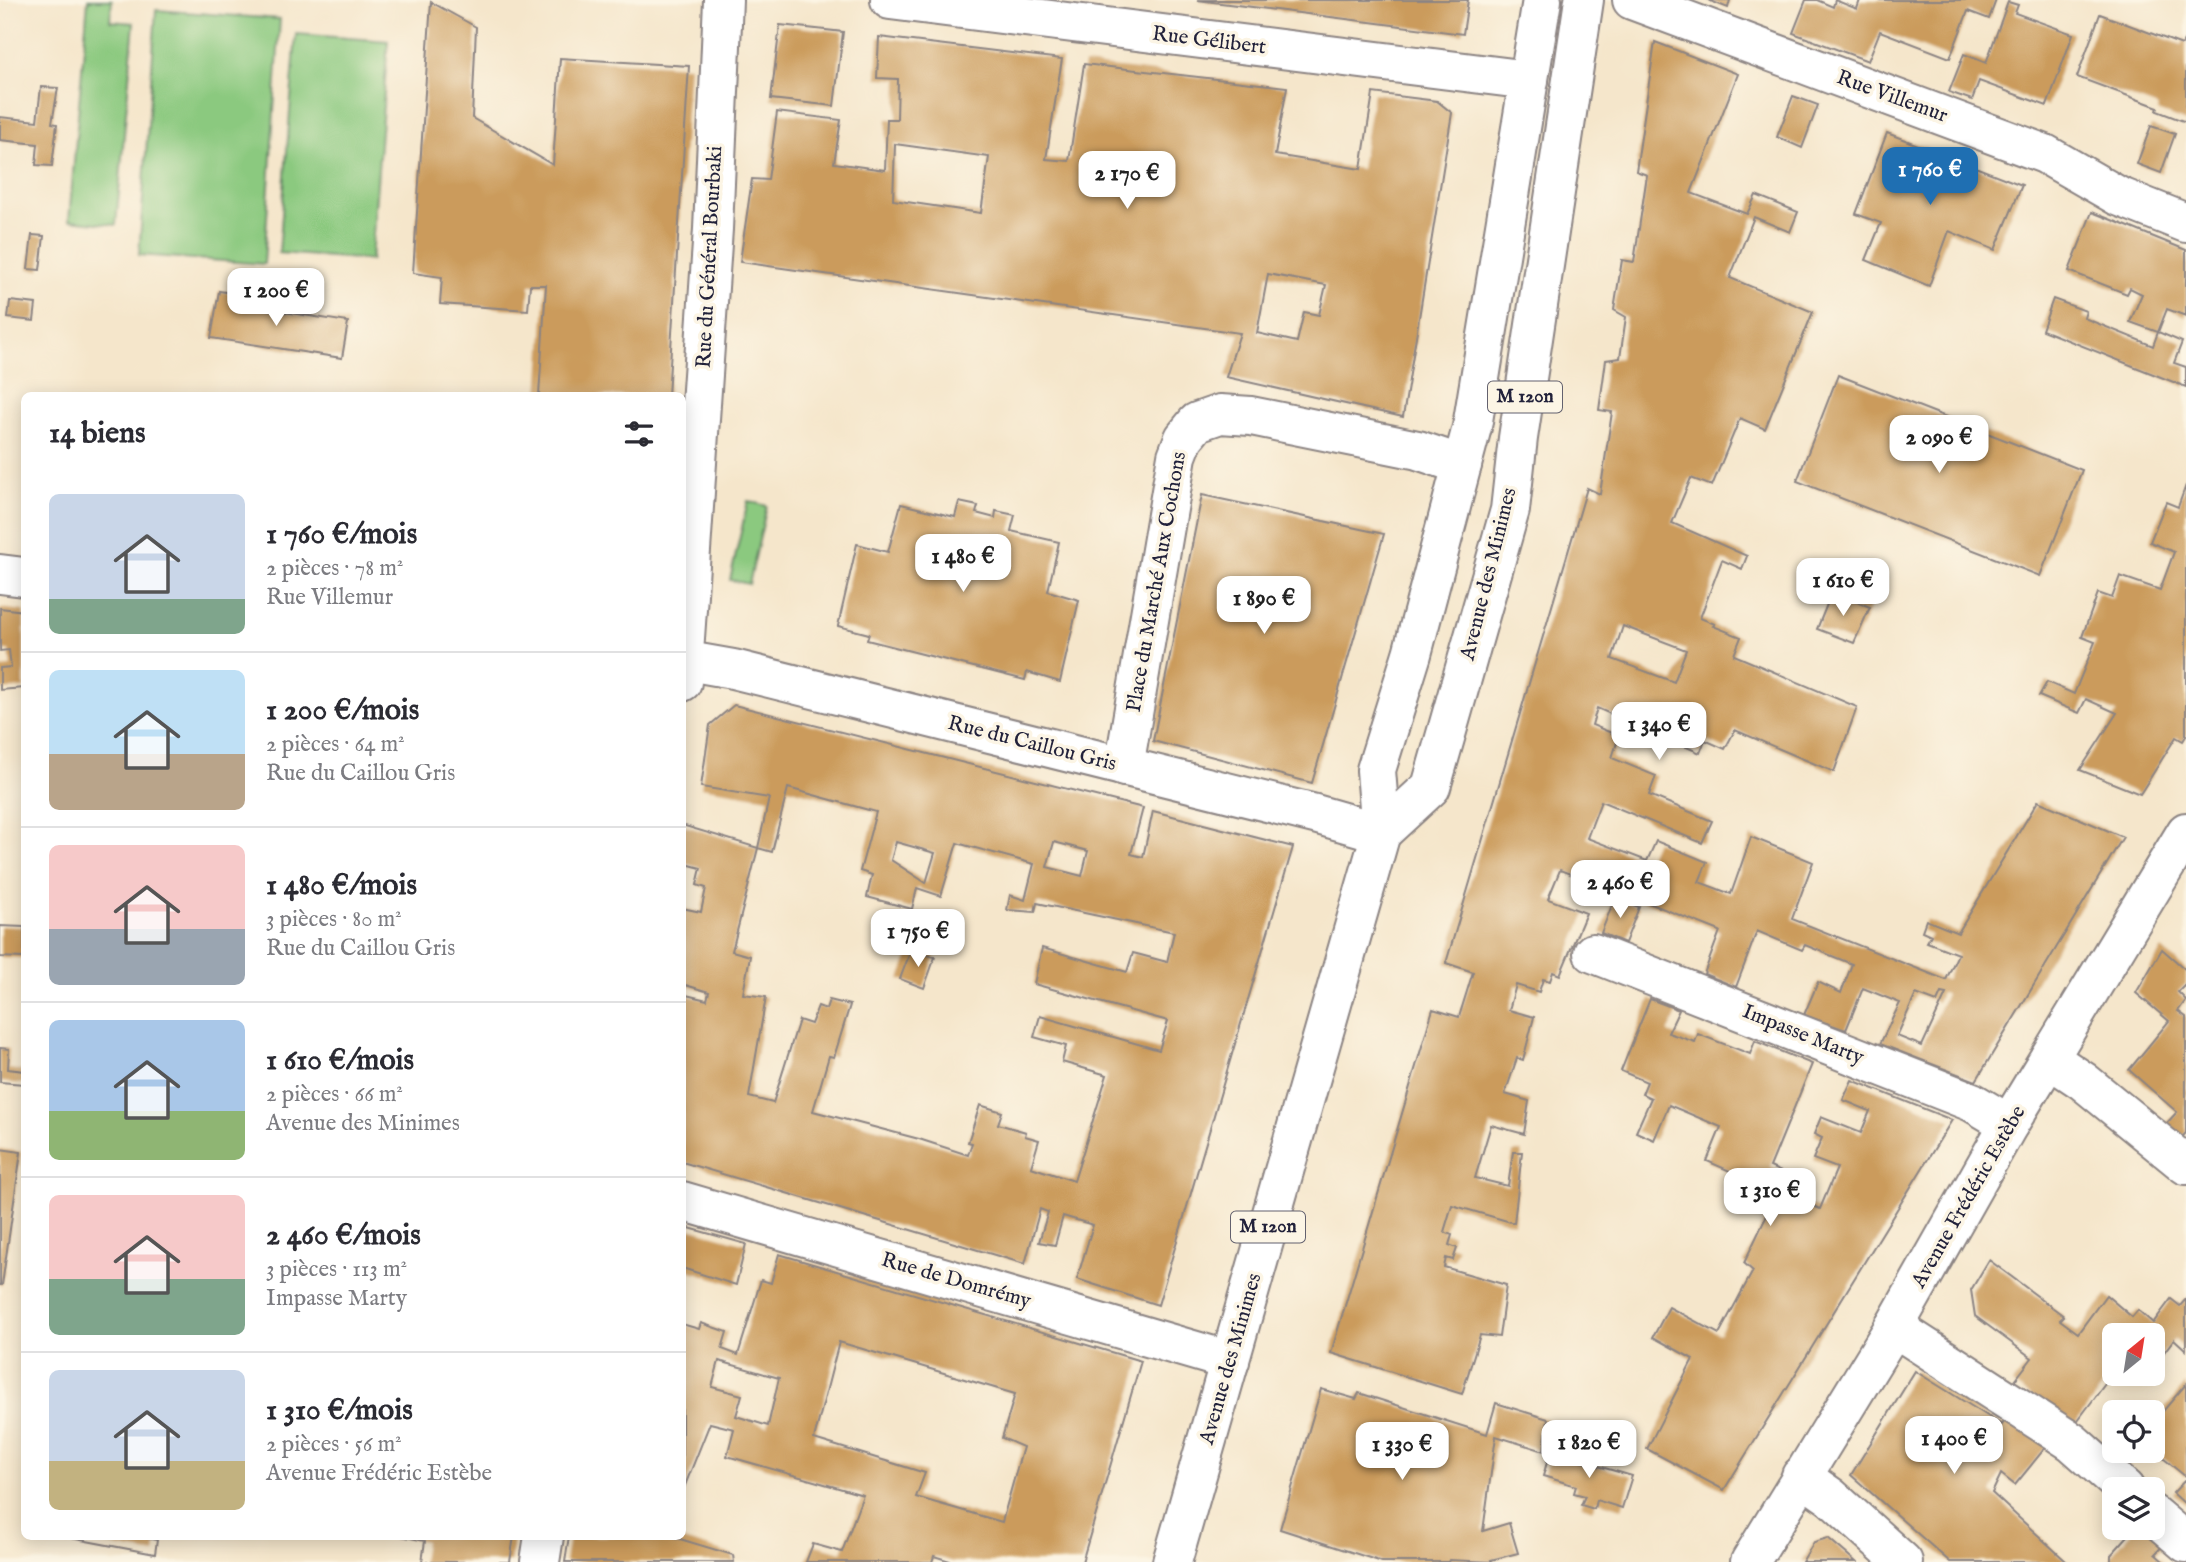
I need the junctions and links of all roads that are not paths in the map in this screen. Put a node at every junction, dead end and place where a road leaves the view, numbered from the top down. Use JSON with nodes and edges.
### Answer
{"nodes":[{"id":1,"x":723,"y":0,"type":"edge"},
{"id":2,"x":890,"y":0,"type":"edge"},
{"id":3,"x":1542,"y":0,"type":"edge"},
{"id":4,"x":1584,"y":0,"type":"edge"},
{"id":5,"x":1632,"y":0,"type":"edge"},
{"id":6,"x":1529,"y":80,"type":"junction"},
{"id":7,"x":2186,"y":223,"type":"edge"},
{"id":8,"x":1462,"y":465,"type":"junction"},
{"id":9,"x":0,"y":574,"type":"edge"},
{"id":10,"x":21,"y":577,"type":"edge"},
{"id":11,"x":686,"y":623,"type":"edge"},
{"id":12,"x":686,"y":667,"type":"edge"},
{"id":13,"x":1124,"y":767,"type":"junction"},
{"id":14,"x":2186,"y":832,"type":"edge"},
{"id":15,"x":1381,"y":833,"type":"junction"},
{"id":16,"x":1593,"y":953,"type":"dead end"},
{"id":17,"x":2050,"y":1059,"type":"junction"},
{"id":18,"x":2009,"y":1124,"type":"junction"},
{"id":19,"x":2186,"y":1166,"type":"edge"},
{"id":20,"x":686,"y":1202,"type":"edge"},
{"id":21,"x":1894,"y":1327,"type":"junction"},
{"id":22,"x":1230,"y":1361,"type":"junction"},
{"id":23,"x":1801,"y":1476,"type":"junction"},
{"id":24,"x":2111,"y":1477,"type":"edge"},
{"id":25,"x":2165,"y":1525,"type":"edge"},
{"id":26,"x":543,"y":1540,"type":"edge"},
{"id":27,"x":2186,"y":1543,"type":"edge"},
{"id":28,"x":540,"y":1562,"type":"edge"},
{"id":29,"x":1172,"y":1562,"type":"edge"},
{"id":30,"x":1751,"y":1562,"type":"edge"},
{"id":31,"x":1903,"y":1562,"type":"edge"}],
"edges":[{"from":1,"to":11,"type":"street","name":"Rue du Général Bourbaki"},
{"from":2,"to":6,"type":"street","name":"Rue Gélibert"},
{"from":3,"to":6,"type":"street","name":"Avenue des Minimes","number":"M 120n"},
{"from":4,"to":15,"type":"street","name":"Avenue des Minimes","number":"M 120n"},
{"from":5,"to":7,"type":"street","name":"Rue Villemur"},
{"from":6,"to":8,"type":"street","name":"Avenue des Minimes","number":"M 120n"},
{"from":8,"to":13,"type":"street","name":"Place du Marché Aux Cochons"},
{"from":8,"to":15,"type":"street","name":"Avenue des Minimes","number":"M 120n"},
{"from":9,"to":10,"type":"street"},
{"from":12,"to":13,"type":"street","name":"Rue du Caillou Gris"},
{"from":13,"to":15,"type":"street","name":"Rue du Caillou Gris"},
{"from":14,"to":17,"type":"street","name":"Avenue Frédéric Estèbe"},
{"from":15,"to":22,"type":"street","name":"Avenue des Minimes","number":"M 120n"},
{"from":16,"to":18,"type":"street","name":"Impasse Marty"},
{"from":17,"to":18,"type":"street","name":"Avenue Frédéric Estèbe"},
{"from":17,"to":19,"type":"street"},
{"from":18,"to":21,"type":"street","name":"Avenue Frédéric Estèbe"},
{"from":20,"to":22,"type":"street","name":"Rue de Domrémy"},
{"from":21,"to":23,"type":"street","name":"Avenue Frédéric Estèbe"},
{"from":21,"to":24,"type":"street"},
{"from":22,"to":29,"type":"street","name":"Avenue des Minimes","number":"M 120n"},
{"from":23,"to":30,"type":"street","name":"Avenue Frédéric Estèbe"},
{"from":23,"to":31,"type":"street"},
{"from":25,"to":27,"type":"street"},
{"from":26,"to":28,"type":"street"}]}
